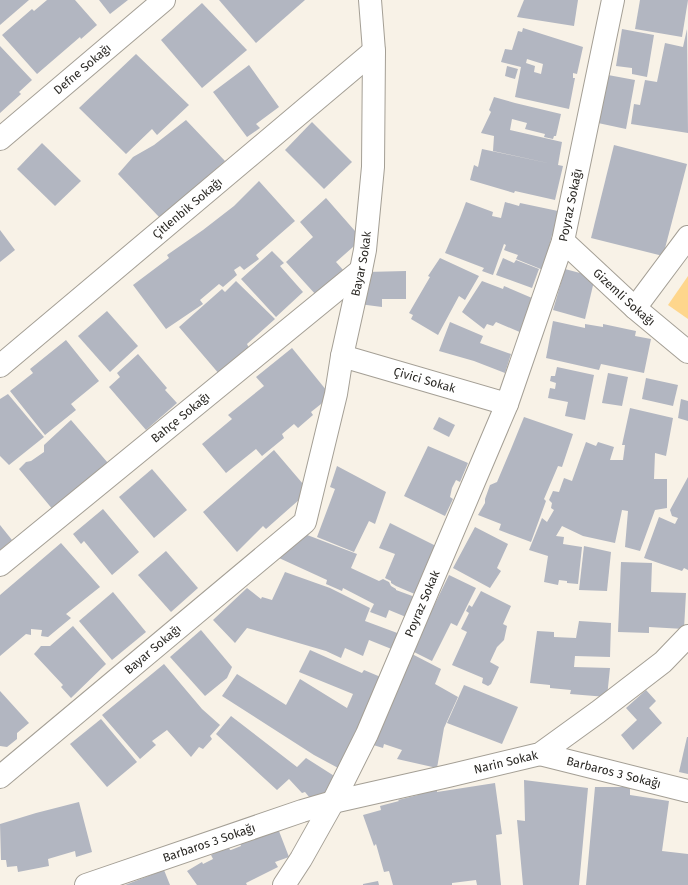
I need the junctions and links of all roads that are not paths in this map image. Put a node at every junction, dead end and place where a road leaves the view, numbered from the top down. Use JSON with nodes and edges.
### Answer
{"nodes":[{"id":1,"x":164,"y":0,"type":"edge"},
{"id":2,"x":370,"y":0,"type":"edge"},
{"id":3,"x":613,"y":0,"type":"edge"},
{"id":4,"x":374,"y":51,"type":"junction"},
{"id":5,"x":0,"y":139,"type":"edge"},
{"id":6,"x":688,"y":237,"type":"edge"},
{"id":7,"x":563,"y":241,"type":"junction"},
{"id":8,"x":362,"y":270,"type":"junction"},
{"id":9,"x":635,"y":308,"type":"junction"},
{"id":10,"x":688,"y":352,"type":"edge"},
{"id":11,"x":342,"y":356,"type":"junction"},
{"id":12,"x":0,"y":366,"type":"edge"},
{"id":13,"x":507,"y":404,"type":"junction"},
{"id":14,"x":305,"y":522,"type":"joint"},
{"id":15,"x":0,"y":565,"type":"edge"},
{"id":16,"x":688,"y":636,"type":"edge"},
{"id":17,"x":540,"y":754,"type":"junction"},
{"id":18,"x":0,"y":777,"type":"edge"},
{"id":19,"x":688,"y":791,"type":"edge"},
{"id":20,"x":333,"y":802,"type":"junction"},
{"id":21,"x":86,"y":885,"type":"edge"},
{"id":22,"x":284,"y":885,"type":"edge"}],
"edges":[{"from":1,"to":5,"type":"street","name":"Defne Sokağı"},
{"from":2,"to":4,"type":"street","name":"Bayar Sokak"},
{"from":3,"to":7,"type":"street","name":"Poyraz Sokağı"},
{"from":4,"to":8,"type":"street","name":"Bayar Sokak"},
{"from":4,"to":12,"type":"street","name":"Çitlenbik Sokağı"},
{"from":6,"to":9,"type":"street"},
{"from":7,"to":9,"type":"street","name":"Gizemli Sokağı"},
{"from":7,"to":13,"type":"street","name":"Poyraz Sokağı"},
{"from":8,"to":11,"type":"street","name":"Bayar Sokak"},
{"from":8,"to":15,"type":"street","name":"Bahçe Sokağı"},
{"from":9,"to":10,"type":"street","name":"Gizemli Sokağı"},
{"from":11,"to":13,"type":"street","name":"Çivici Sokak"},
{"from":11,"to":14,"type":"street","name":"Bayar Sokak"},
{"from":13,"to":20,"type":"street","name":"Poyraz Sokak"},
{"from":14,"to":18,"type":"street","name":"Bayar Sokağı"},
{"from":16,"to":17,"type":"street","name":"Narin Sokak"},
{"from":17,"to":19,"type":"street","name":"Barbaros 3 Sokağı"},
{"from":17,"to":20,"type":"street","name":"Narin Sokak"},
{"from":20,"to":21,"type":"street","name":"Barbaros 3 Sokağı"},
{"from":20,"to":22,"type":"street"}]}
